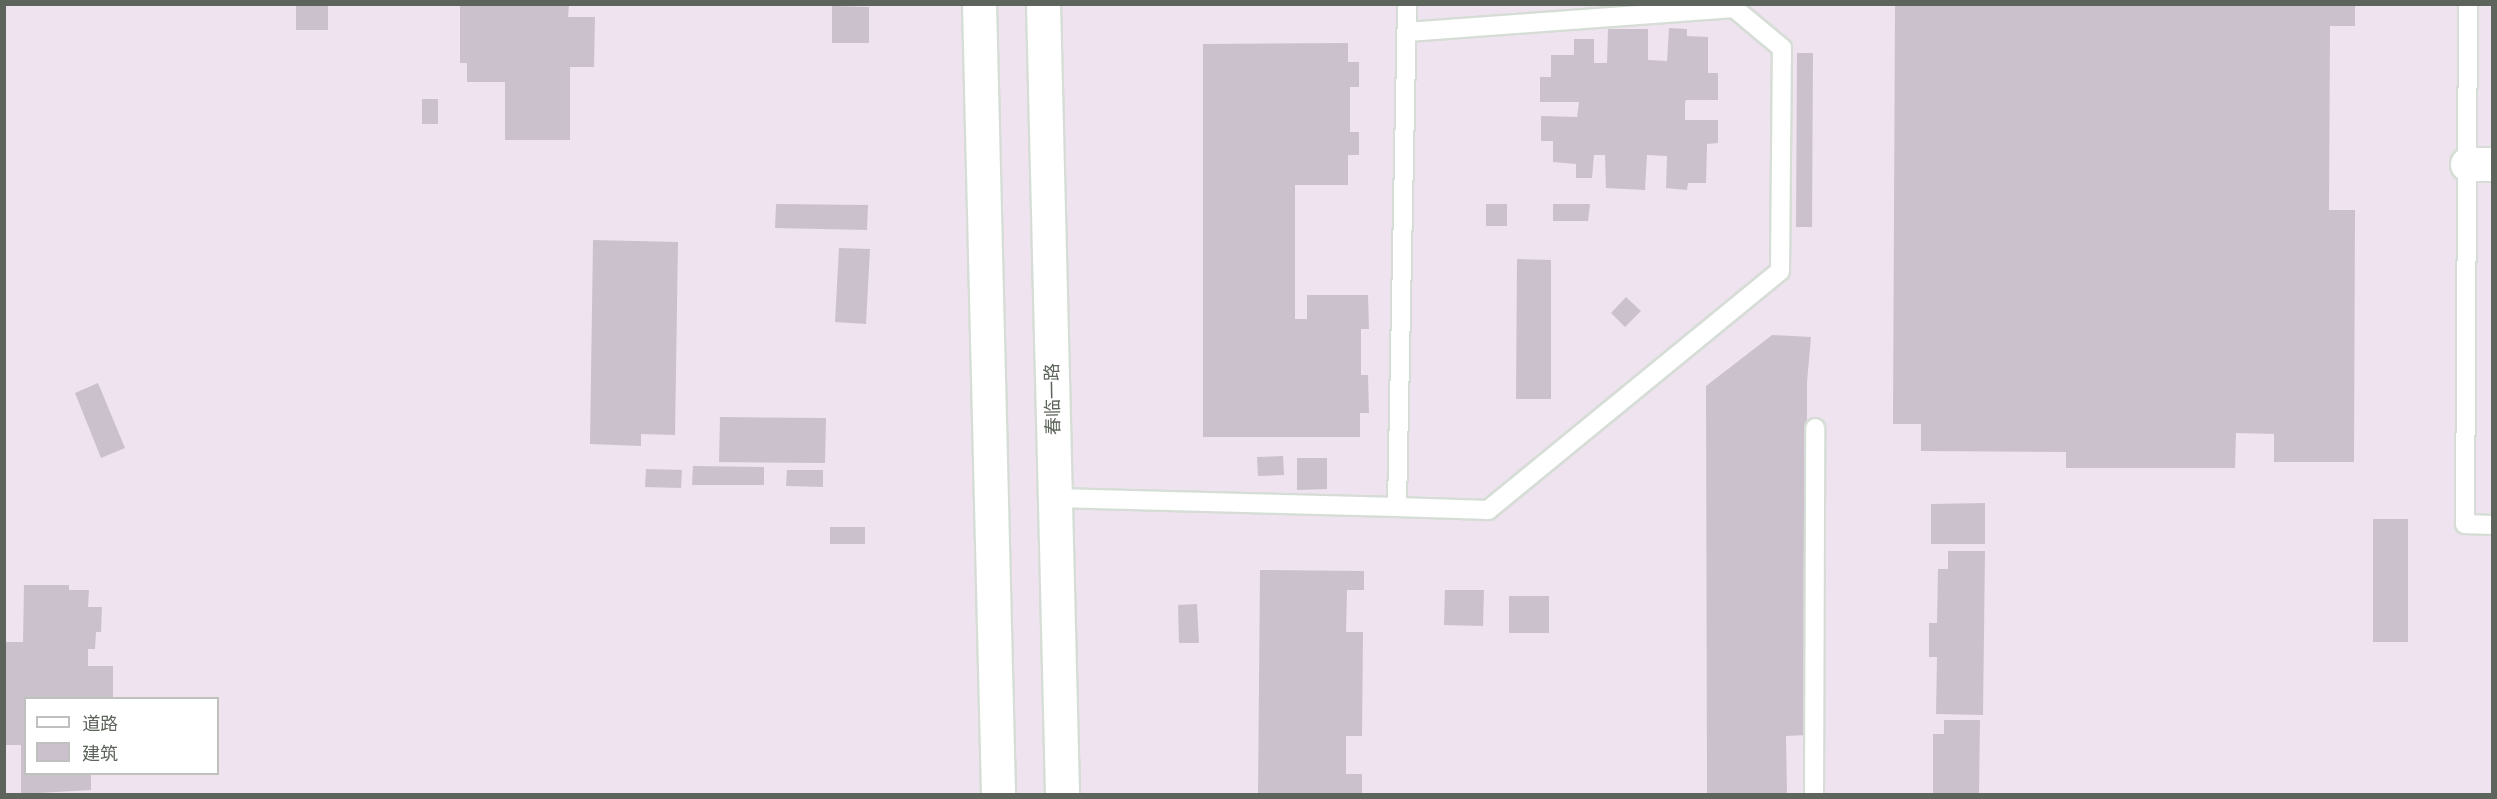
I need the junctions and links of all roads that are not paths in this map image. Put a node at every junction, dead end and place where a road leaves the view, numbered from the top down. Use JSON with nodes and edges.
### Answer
{"nodes":[{"id":1,"x":980,"y":4,"type":"edge"},
{"id":2,"x":1043,"y":4,"type":"edge"},
{"id":3,"x":1407,"y":4,"type":"edge"},
{"id":4,"x":2468,"y":4,"type":"edge"},
{"id":5,"x":1407,"y":32,"type":"junction"},
{"id":6,"x":2480,"y":164,"type":"edge"},
{"id":7,"x":1815,"y":428,"type":"dead end"},
{"id":8,"x":1055,"y":498,"type":"junction"},
{"id":9,"x":1397,"y":507,"type":"junction"},
{"id":10,"x":2493,"y":525,"type":"edge"},
{"id":11,"x":998,"y":795,"type":"edge"},
{"id":12,"x":1062,"y":795,"type":"edge"},
{"id":13,"x":1814,"y":795,"type":"edge"}],
"edges":[{"from":1,"to":11,"type":"main road"},
{"from":2,"to":8,"type":"main road","name":"春临一路"},
{"from":3,"to":5,"type":"lane"},
{"from":4,"to":6,"type":"lane"},
{"from":5,"to":9,"type":"lane"},
{"from":5,"to":9,"type":"lane"},
{"from":6,"to":10,"type":"lane"},
{"from":7,"to":13,"type":"lane"},
{"from":8,"to":9,"type":"lane"},
{"from":8,"to":12,"type":"main road","name":"春临一路"}]}
